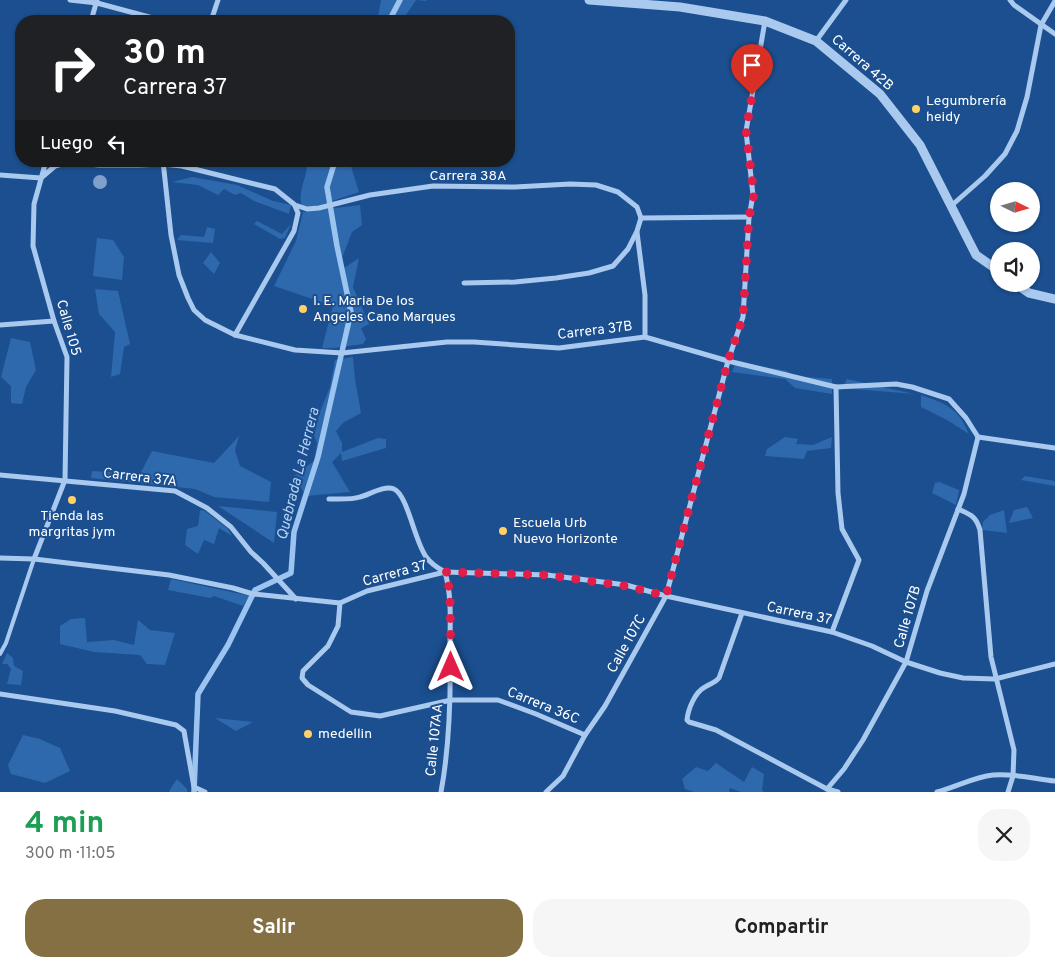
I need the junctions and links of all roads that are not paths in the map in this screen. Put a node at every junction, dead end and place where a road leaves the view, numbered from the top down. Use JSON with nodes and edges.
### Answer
{"nodes":[{"id":1,"x":70,"y":0,"type":"edge"},
{"id":2,"x":218,"y":0,"type":"edge"},
{"id":3,"x":589,"y":0,"type":"edge"},
{"id":4,"x":846,"y":0,"type":"edge"},
{"id":5,"x":1010,"y":0,"type":"edge"},
{"id":6,"x":97,"y":1,"type":"edge"},
{"id":7,"x":1055,"y":2,"type":"edge"},
{"id":8,"x":681,"y":4,"type":"edge"},
{"id":9,"x":93,"y":15,"type":"edge"},
{"id":10,"x":144,"y":15,"type":"edge"},
{"id":11,"x":214,"y":15,"type":"edge"},
{"id":12,"x":765,"y":22,"type":"junction"},
{"id":13,"x":1041,"y":25,"type":"junction"},
{"id":14,"x":1055,"y":34,"type":"edge"},
{"id":15,"x":816,"y":41,"type":"junction"},
{"id":16,"x":44,"y":167,"type":"edge"},
{"id":17,"x":54,"y":167,"type":"edge"},
{"id":18,"x":163,"y":167,"type":"edge"},
{"id":19,"x":186,"y":167,"type":"edge"},
{"id":20,"x":0,"y":175,"type":"edge"},
{"id":21,"x":40,"y":178,"type":"junction"},
{"id":22,"x":295,"y":205,"type":"junction"},
{"id":23,"x":951,"y":206,"type":"junction"},
{"id":24,"x":749,"y":217,"type":"junction"},
{"id":25,"x":641,"y":218,"type":"junction"},
{"id":26,"x":637,"y":231,"type":"junction"},
{"id":27,"x":990,"y":265,"type":"edge"},
{"id":28,"x":464,"y":283,"type":"dead end"},
{"id":29,"x":1027,"y":292,"type":"edge"},
{"id":30,"x":1055,"y":299,"type":"edge"},
{"id":31,"x":54,"y":321,"type":"junction"},
{"id":32,"x":0,"y":325,"type":"edge"},
{"id":33,"x":235,"y":334,"type":"junction"},
{"id":34,"x":645,"y":337,"type":"junction"},
{"id":35,"x":728,"y":361,"type":"junction"},
{"id":36,"x":836,"y":387,"type":"junction"},
{"id":37,"x":978,"y":437,"type":"junction"},
{"id":38,"x":1055,"y":448,"type":"edge"},
{"id":39,"x":0,"y":475,"type":"edge"},
{"id":40,"x":65,"y":480,"type":"junction"},
{"id":41,"x":329,"y":499,"type":"dead end"},
{"id":42,"x":958,"y":509,"type":"junction"},
{"id":43,"x":0,"y":558,"type":"edge"},
{"id":44,"x":34,"y":559,"type":"junction"},
{"id":45,"x":445,"y":572,"type":"junction"},
{"id":46,"x":666,"y":596,"type":"junction"},
{"id":47,"x":296,"y":599,"type":"junction"},
{"id":48,"x":340,"y":603,"type":"junction"},
{"id":49,"x":742,"y":614,"type":"junction"},
{"id":50,"x":832,"y":632,"type":"junction"},
{"id":51,"x":0,"y":654,"type":"edge"},
{"id":52,"x":906,"y":662,"type":"junction"},
{"id":53,"x":1055,"y":664,"type":"edge"},
{"id":54,"x":995,"y":679,"type":"junction"},
{"id":55,"x":0,"y":694,"type":"edge"},
{"id":56,"x":451,"y":700,"type":"junction"},
{"id":57,"x":584,"y":735,"type":"junction"},
{"id":58,"x":1013,"y":776,"type":"junction"},
{"id":59,"x":1055,"y":781,"type":"edge"},
{"id":60,"x":827,"y":790,"type":"junction"},
{"id":61,"x":205,"y":792,"type":"edge"},
{"id":62,"x":440,"y":792,"type":"edge"},
{"id":63,"x":546,"y":792,"type":"edge"},
{"id":64,"x":838,"y":792,"type":"edge"},
{"id":65,"x":937,"y":792,"type":"edge"},
{"id":66,"x":1008,"y":792,"type":"edge"}],
"edges":[{"from":1,"to":6,"type":"street"},
{"from":2,"to":11,"type":"street"},
{"from":3,"to":8,"type":"street","name":"Carrera 42B"},
{"from":4,"to":15,"type":"street"},
{"from":5,"to":13,"type":"street"},
{"from":6,"to":9,"type":"street"},
{"from":6,"to":10,"type":"street"},
{"from":7,"to":13,"type":"street"},
{"from":8,"to":12,"type":"street","name":"Carrera 42B"},
{"from":12,"to":15,"type":"street","name":"Carrera 42B"},
{"from":12,"to":24,"type":"street","name":"Calle 107C"},
{"from":13,"to":14,"type":"street"},
{"from":13,"to":23,"type":"street"},
{"from":15,"to":23,"type":"street","name":"Carrera 42B"},
{"from":16,"to":21,"type":"street","name":"Calle 105"},
{"from":17,"to":21,"type":"street"},
{"from":18,"to":33,"type":"street","name":"Carrera 37B"},
{"from":19,"to":22,"type":"street"},
{"from":20,"to":21,"type":"street"},
{"from":21,"to":31,"type":"street","name":"Calle 105"},
{"from":22,"to":25,"type":"street","name":"Carrera 38A"},
{"from":22,"to":33,"type":"street"},
{"from":23,"to":27,"type":"street","name":"Carrera 42B"},
{"from":24,"to":25,"type":"street"},
{"from":24,"to":35,"type":"street","name":"Calle 107C"},
{"from":25,"to":26,"type":"street"},
{"from":26,"to":28,"type":"street"},
{"from":26,"to":34,"type":"street"},
{"from":29,"to":30,"type":"street"},
{"from":31,"to":32,"type":"street"},
{"from":31,"to":40,"type":"street","name":"Calle 105"},
{"from":33,"to":34,"type":"street","name":"Carrera 37B"},
{"from":34,"to":35,"type":"street","name":"Carrera 37B"},
{"from":35,"to":36,"type":"street","name":"Carrera 37B"},
{"from":35,"to":46,"type":"street","name":"Calle 107C"},
{"from":36,"to":37,"type":"street","name":"Carrera 37B"},
{"from":36,"to":50,"type":"street"},
{"from":37,"to":38,"type":"street"},
{"from":37,"to":42,"type":"street","name":"Calle 107B"},
{"from":39,"to":40,"type":"street","name":"Carrera 37A"},
{"from":40,"to":44,"type":"street","name":"Calle 105"},
{"from":40,"to":47,"type":"street","name":"Carrera 37A"},
{"from":41,"to":45,"type":"street"},
{"from":42,"to":52,"type":"street","name":"Calle 107B"},
{"from":42,"to":54,"type":"street"},
{"from":43,"to":44,"type":"street","name":"Carrera 37"},
{"from":44,"to":47,"type":"street","name":"Carrera 37"},
{"from":44,"to":51,"type":"lane"},
{"from":45,"to":46,"type":"street","name":"Carrera 37"},
{"from":45,"to":48,"type":"street","name":"Carrera 37"},
{"from":45,"to":56,"type":"street","name":"Calle 107AA"},
{"from":46,"to":49,"type":"street","name":"Carrera 37"},
{"from":46,"to":57,"type":"street","name":"Calle 107C"},
{"from":47,"to":48,"type":"street","name":"Carrera 37"},
{"from":48,"to":56,"type":"street","name":"Carrera 36C"},
{"from":49,"to":50,"type":"street","name":"Carrera 37"},
{"from":49,"to":60,"type":"street"},
{"from":50,"to":52,"type":"street","name":"Carrera 37"},
{"from":52,"to":54,"type":"street","name":"Carrera 37"},
{"from":52,"to":60,"type":"street","name":"Calle 107B"},
{"from":53,"to":54,"type":"street","name":"Carrera 37"},
{"from":54,"to":58,"type":"street"},
{"from":55,"to":61,"type":"street"},
{"from":56,"to":57,"type":"street","name":"Carrera 36C"},
{"from":56,"to":62,"type":"street","name":"Calle 107AA"},
{"from":57,"to":63,"type":"street","name":"Calle 107C"},
{"from":58,"to":59,"type":"street"},
{"from":58,"to":65,"type":"street"},
{"from":58,"to":66,"type":"street"},
{"from":60,"to":64,"type":"street"}]}
